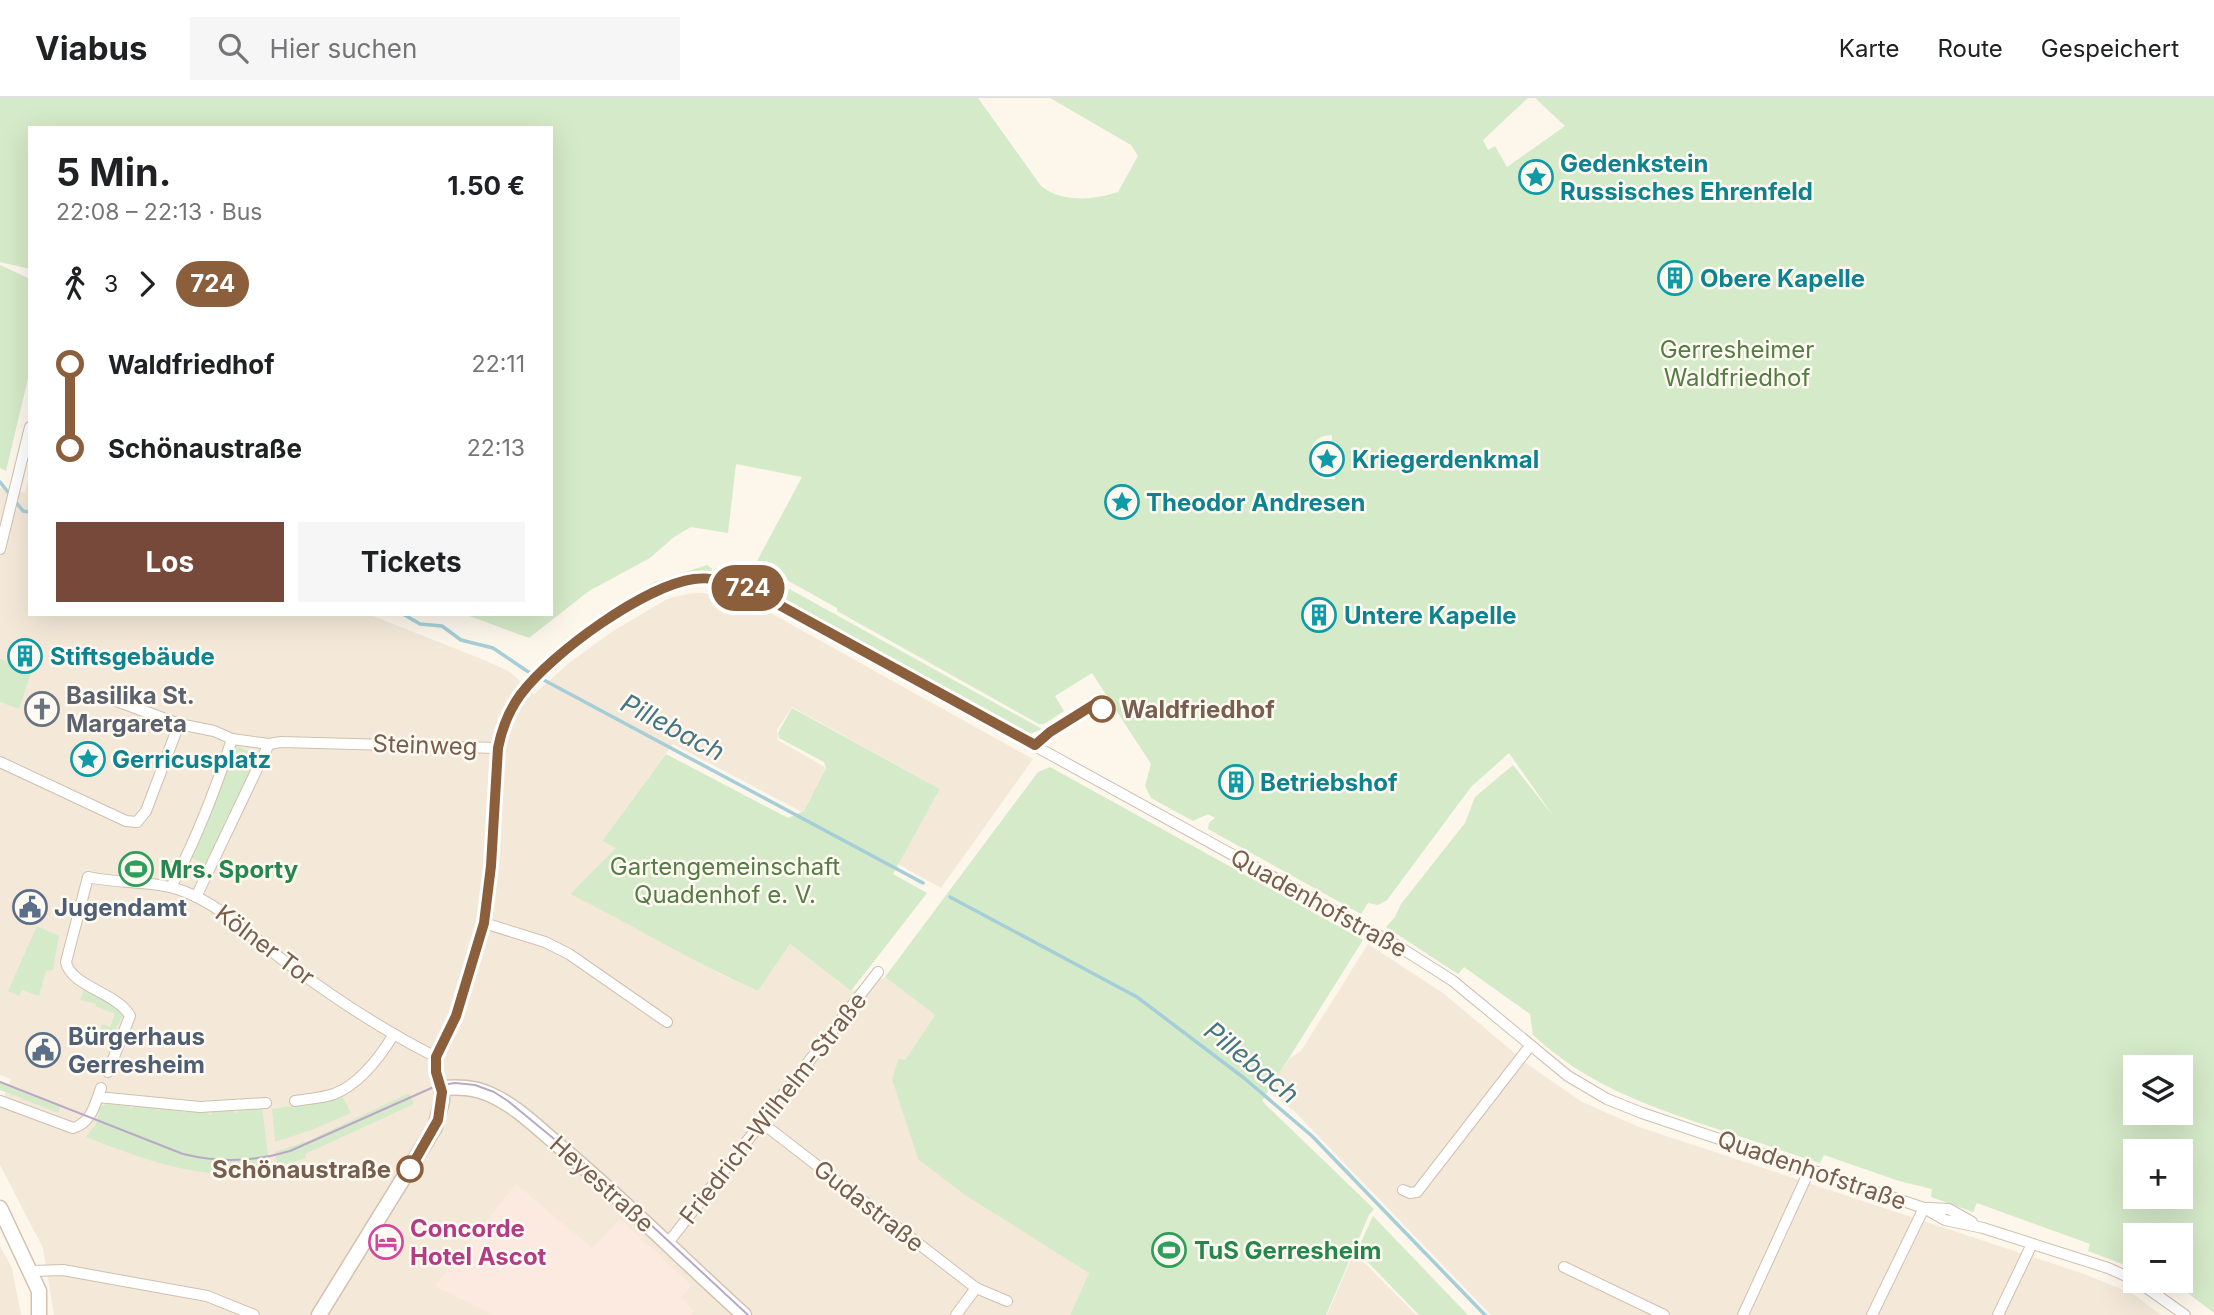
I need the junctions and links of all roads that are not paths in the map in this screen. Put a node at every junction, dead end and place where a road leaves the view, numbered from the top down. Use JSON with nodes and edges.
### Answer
{"nodes":[{"id":1,"x":28,"y":435,"type":"edge"},
{"id":2,"x":0,"y":550,"type":"edge"},
{"id":3,"x":717,"y":579,"type":"joint"},
{"id":4,"x":103,"y":696,"type":"dead end"},
{"id":5,"x":179,"y":724,"type":"junction"},
{"id":6,"x":232,"y":739,"type":"junction"},
{"id":7,"x":269,"y":744,"type":"junction"},
{"id":8,"x":498,"y":748,"type":"junction"},
{"id":9,"x":0,"y":762,"type":"edge"},
{"id":10,"x":171,"y":887,"type":"junction"},
{"id":11,"x":196,"y":897,"type":"junction"},
{"id":12,"x":484,"y":923,"type":"junction"},
{"id":13,"x":878,"y":972,"type":"dead end"},
{"id":14,"x":667,"y":1022,"type":"dead end"},
{"id":15,"x":394,"y":1034,"type":"junction"},
{"id":16,"x":1530,"y":1046,"type":"junction"},
{"id":17,"x":436,"y":1057,"type":"junction"},
{"id":18,"x":108,"y":1072,"type":"dead end"},
{"id":19,"x":442,"y":1088,"type":"junction"},
{"id":20,"x":0,"y":1101,"type":"edge"},
{"id":21,"x":295,"y":1101,"type":"dead end"},
{"id":22,"x":266,"y":1103,"type":"dead end"},
{"id":23,"x":762,"y":1123,"type":"junction"},
{"id":24,"x":1810,"y":1169,"type":"junction"},
{"id":25,"x":1403,"y":1191,"type":"dead end"},
{"id":26,"x":0,"y":1208,"type":"edge"},
{"id":27,"x":1924,"y":1208,"type":"junction"},
{"id":28,"x":668,"y":1244,"type":"junction"},
{"id":29,"x":2032,"y":1244,"type":"junction"},
{"id":30,"x":1564,"y":1267,"type":"dead end"},
{"id":31,"x":31,"y":1271,"type":"junction"},
{"id":32,"x":2123,"y":1274,"type":"edge"},
{"id":33,"x":976,"y":1288,"type":"junction"},
{"id":34,"x":2154,"y":1293,"type":"edge"},
{"id":35,"x":1007,"y":1301,"type":"dead end"},
{"id":36,"x":735,"y":1312,"type":"edge"},
{"id":37,"x":37,"y":1315,"type":"edge"},
{"id":38,"x":254,"y":1315,"type":"edge"},
{"id":39,"x":319,"y":1315,"type":"edge"},
{"id":40,"x":956,"y":1315,"type":"edge"},
{"id":41,"x":1664,"y":1315,"type":"edge"},
{"id":42,"x":1743,"y":1315,"type":"edge"},
{"id":43,"x":1872,"y":1315,"type":"edge"},
{"id":44,"x":1998,"y":1315,"type":"edge"},
{"id":45,"x":2185,"y":1315,"type":"edge"}],
"edges":[{"from":1,"to":2,"type":"street"},
{"from":3,"to":8,"type":"street","name":"Steinweg"},
{"from":3,"to":16,"type":"street","name":"Quadenhofstraße"},
{"from":4,"to":5,"type":"street"},
{"from":5,"to":6,"type":"street","name":"Steinweg"},
{"from":5,"to":9,"type":"street"},
{"from":6,"to":7,"type":"street","name":"Steinweg"},
{"from":6,"to":10,"type":"street"},
{"from":7,"to":8,"type":"street","name":"Steinweg"},
{"from":7,"to":11,"type":"street"},
{"from":8,"to":12,"type":"street"},
{"from":10,"to":11,"type":"street","name":"Kölner Tor"},
{"from":10,"to":18,"type":"street","name":"Kölner Tor"},
{"from":11,"to":15,"type":"street","name":"Kölner Tor"},
{"from":12,"to":14,"type":"street"},
{"from":12,"to":17,"type":"street"},
{"from":13,"to":23,"type":"street","name":"Friedrich-Wilhelm-Straße"},
{"from":15,"to":17,"type":"street","name":"Kölner Tor"},
{"from":15,"to":21,"type":"street"},
{"from":16,"to":24,"type":"street","name":"Quadenhofstraße"},
{"from":16,"to":25,"type":"street"},
{"from":17,"to":19,"type":"street"},
{"from":19,"to":28,"type":"street","name":"Heyestraße"},
{"from":19,"to":39,"type":"street"},
{"from":20,"to":22,"type":"street"},
{"from":23,"to":28,"type":"street","name":"Friedrich-Wilhelm-Straße"},
{"from":23,"to":33,"type":"street","name":"Gudastraße"},
{"from":24,"to":27,"type":"street","name":"Quadenhofstraße"},
{"from":24,"to":42,"type":"street"},
{"from":26,"to":31,"type":"street"},
{"from":27,"to":29,"type":"street","name":"Quadenhofstraße"},
{"from":27,"to":43,"type":"street"},
{"from":28,"to":36,"type":"street","name":"Heyestraße"},
{"from":29,"to":32,"type":"street","name":"Quadenhofstraße"},
{"from":29,"to":44,"type":"street"},
{"from":30,"to":41,"type":"street"},
{"from":31,"to":37,"type":"street"},
{"from":31,"to":38,"type":"street"},
{"from":33,"to":35,"type":"street","name":"Gudastraße"},
{"from":33,"to":40,"type":"street"},
{"from":34,"to":45,"type":"street","name":"Quadenhofstraße"}]}
